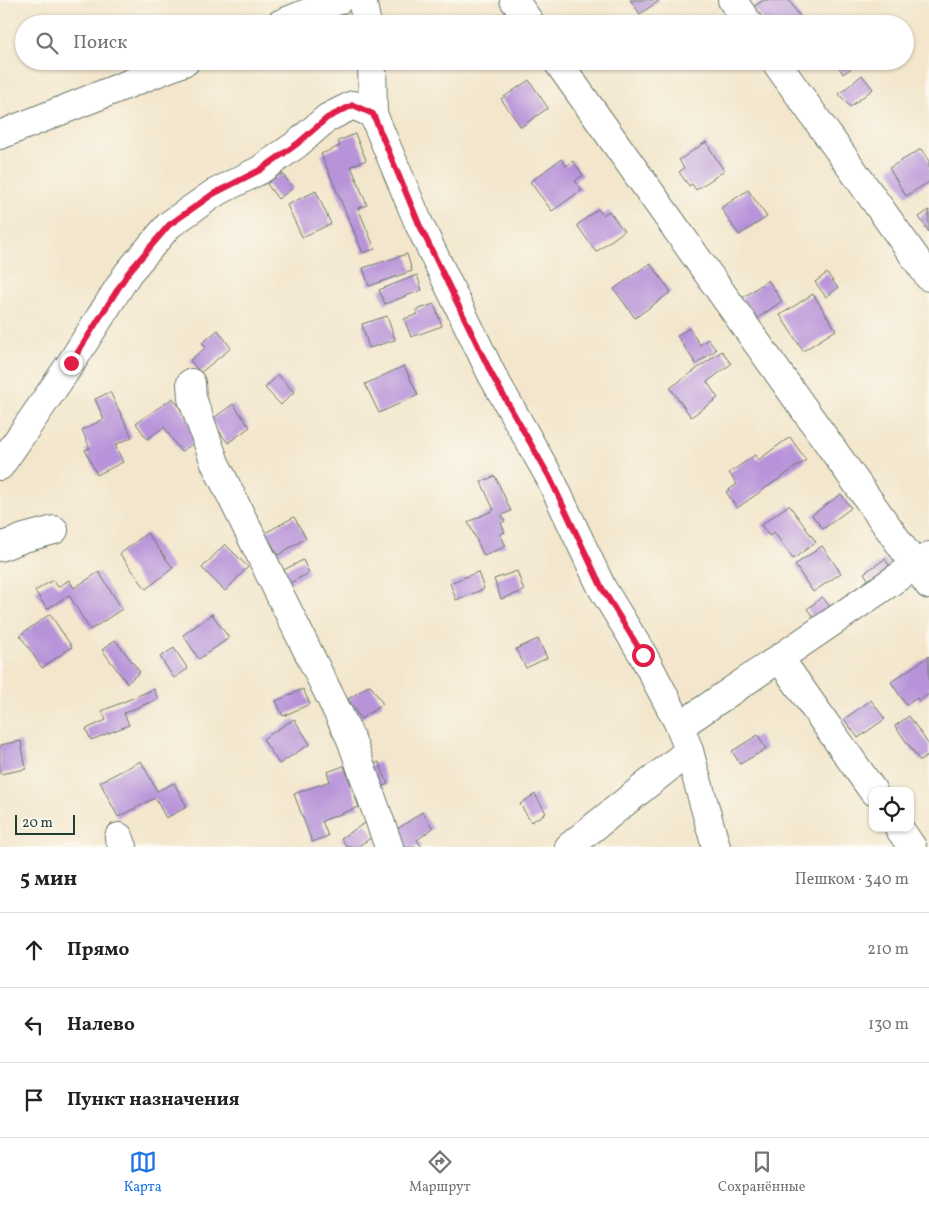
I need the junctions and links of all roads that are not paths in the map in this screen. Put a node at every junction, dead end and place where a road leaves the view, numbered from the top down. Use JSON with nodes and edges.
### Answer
{"nodes":[{"id":1,"x":339,"y":0,"type":"edge"},
{"id":2,"x":362,"y":0,"type":"edge"},
{"id":3,"x":514,"y":0,"type":"edge"},
{"id":4,"x":732,"y":0,"type":"edge"},
{"id":5,"x":302,"y":15,"type":"edge"},
{"id":6,"x":365,"y":15,"type":"edge"},
{"id":7,"x":525,"y":15,"type":"edge"},
{"id":8,"x":743,"y":15,"type":"edge"},
{"id":9,"x":164,"y":70,"type":"edge"},
{"id":10,"x":372,"y":70,"type":"edge"},
{"id":11,"x":564,"y":70,"type":"edge"},
{"id":12,"x":781,"y":70,"type":"edge"},
{"id":13,"x":373,"y":114,"type":"junction"},
{"id":14,"x":0,"y":136,"type":"edge"},
{"id":15,"x":929,"y":277,"type":"edge"},
{"id":16,"x":191,"y":383,"type":"dead end"},
{"id":17,"x":0,"y":466,"type":"edge"},
{"id":18,"x":54,"y":530,"type":"dead end"},
{"id":19,"x":0,"y":547,"type":"edge"},
{"id":20,"x":924,"y":569,"type":"edge"},
{"id":21,"x":780,"y":658,"type":"junction"},
{"id":22,"x":680,"y":726,"type":"junction"},
{"id":23,"x":689,"y":751,"type":"junction"},
{"id":24,"x":870,"y":787,"type":"edge"},
{"id":25,"x":902,"y":832,"type":"edge"},
{"id":26,"x":389,"y":847,"type":"edge"},
{"id":27,"x":569,"y":847,"type":"edge"},
{"id":28,"x":716,"y":847,"type":"edge"},
{"id":29,"x":912,"y":847,"type":"edge"}],
"edges":[{"from":1,"to":5,"type":"street"},
{"from":2,"to":6,"type":"street"},
{"from":3,"to":7,"type":"street"},
{"from":4,"to":8,"type":"street"},
{"from":9,"to":14,"type":"street"},
{"from":10,"to":13,"type":"street"},
{"from":11,"to":20,"type":"street"},
{"from":12,"to":15,"type":"street"},
{"from":13,"to":17,"type":"street"},
{"from":13,"to":22,"type":"street"},
{"from":16,"to":26,"type":"street"},
{"from":18,"to":19,"type":"street"},
{"from":20,"to":21,"type":"street"},
{"from":21,"to":22,"type":"street"},
{"from":21,"to":24,"type":"street"},
{"from":22,"to":23,"type":"street"},
{"from":23,"to":27,"type":"street"},
{"from":23,"to":28,"type":"street"},
{"from":25,"to":29,"type":"street"}]}
